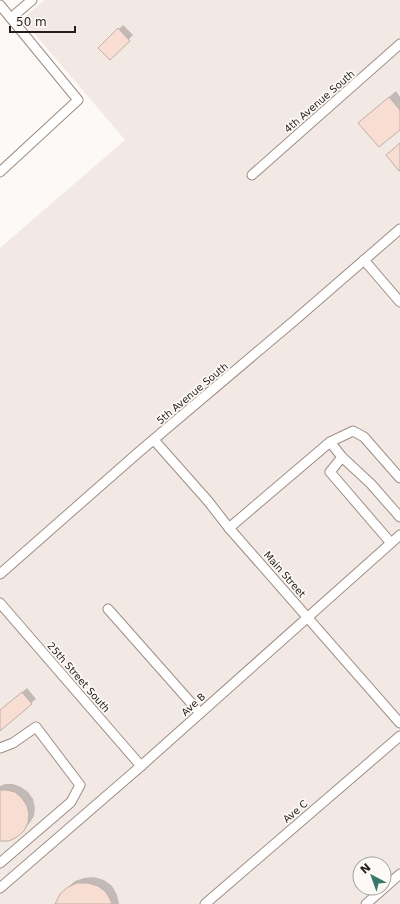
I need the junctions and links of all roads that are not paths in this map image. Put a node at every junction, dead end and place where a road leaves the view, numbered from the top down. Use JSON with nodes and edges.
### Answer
{"nodes":[{"id":1,"x":32,"y":0,"type":"edge"},
{"id":2,"x":0,"y":5,"type":"edge"},
{"id":3,"x":11,"y":18,"type":"junction"},
{"id":4,"x":400,"y":44,"type":"edge"},
{"id":5,"x":0,"y":172,"type":"edge"},
{"id":6,"x":252,"y":175,"type":"dead end"},
{"id":7,"x":400,"y":229,"type":"edge"},
{"id":8,"x":364,"y":260,"type":"junction"},
{"id":9,"x":400,"y":302,"type":"edge"},
{"id":10,"x":154,"y":440,"type":"junction"},
{"id":11,"x":330,"y":442,"type":"junction"},
{"id":12,"x":342,"y":457,"type":"junction"},
{"id":13,"x":400,"y":478,"type":"edge"},
{"id":14,"x":400,"y":517,"type":"edge"},
{"id":15,"x":229,"y":528,"type":"junction"},
{"id":16,"x":400,"y":535,"type":"edge"},
{"id":17,"x":391,"y":543,"type":"junction"},
{"id":18,"x":0,"y":574,"type":"edge"},
{"id":19,"x":0,"y":603,"type":"edge"},
{"id":20,"x":108,"y":609,"type":"dead end"},
{"id":21,"x":308,"y":617,"type":"junction"},
{"id":22,"x":200,"y":713,"type":"junction"},
{"id":23,"x":400,"y":723,"type":"edge"},
{"id":24,"x":400,"y":736,"type":"edge"},
{"id":25,"x":0,"y":748,"type":"edge"},
{"id":26,"x":141,"y":766,"type":"junction"},
{"id":27,"x":0,"y":863,"type":"edge"},
{"id":28,"x":400,"y":874,"type":"edge"},
{"id":29,"x":0,"y":888,"type":"edge"},
{"id":30,"x":205,"y":904,"type":"edge"},
{"id":31,"x":366,"y":904,"type":"edge"}],
"edges":[{"from":1,"to":3,"type":"street"},
{"from":2,"to":3,"type":"street"},
{"from":3,"to":5,"type":"street"},
{"from":4,"to":6,"type":"street","name":"4th Avenue South"},
{"from":7,"to":8,"type":"street","name":"5th Avenue South"},
{"from":8,"to":9,"type":"street"},
{"from":8,"to":10,"type":"street","name":"5th Avenue South"},
{"from":10,"to":15,"type":"street","name":"Main Street"},
{"from":10,"to":18,"type":"street","name":"5th Avenue South"},
{"from":11,"to":12,"type":"street"},
{"from":11,"to":13,"type":"street"},
{"from":11,"to":15,"type":"street"},
{"from":12,"to":14,"type":"street"},
{"from":12,"to":17,"type":"street"},
{"from":15,"to":21,"type":"street","name":"Main Street"},
{"from":16,"to":17,"type":"street","name":"Ave B"},
{"from":17,"to":21,"type":"street","name":"Ave B"},
{"from":19,"to":26,"type":"street","name":"25th Street South"},
{"from":20,"to":22,"type":"street"},
{"from":21,"to":22,"type":"street","name":"Ave B"},
{"from":21,"to":23,"type":"street","name":"Main Street"},
{"from":22,"to":26,"type":"street","name":"Ave B"},
{"from":24,"to":30,"type":"street","name":"Ave C"},
{"from":25,"to":27,"type":"street"},
{"from":26,"to":29,"type":"street","name":"Ave B"},
{"from":28,"to":31,"type":"street"}]}
